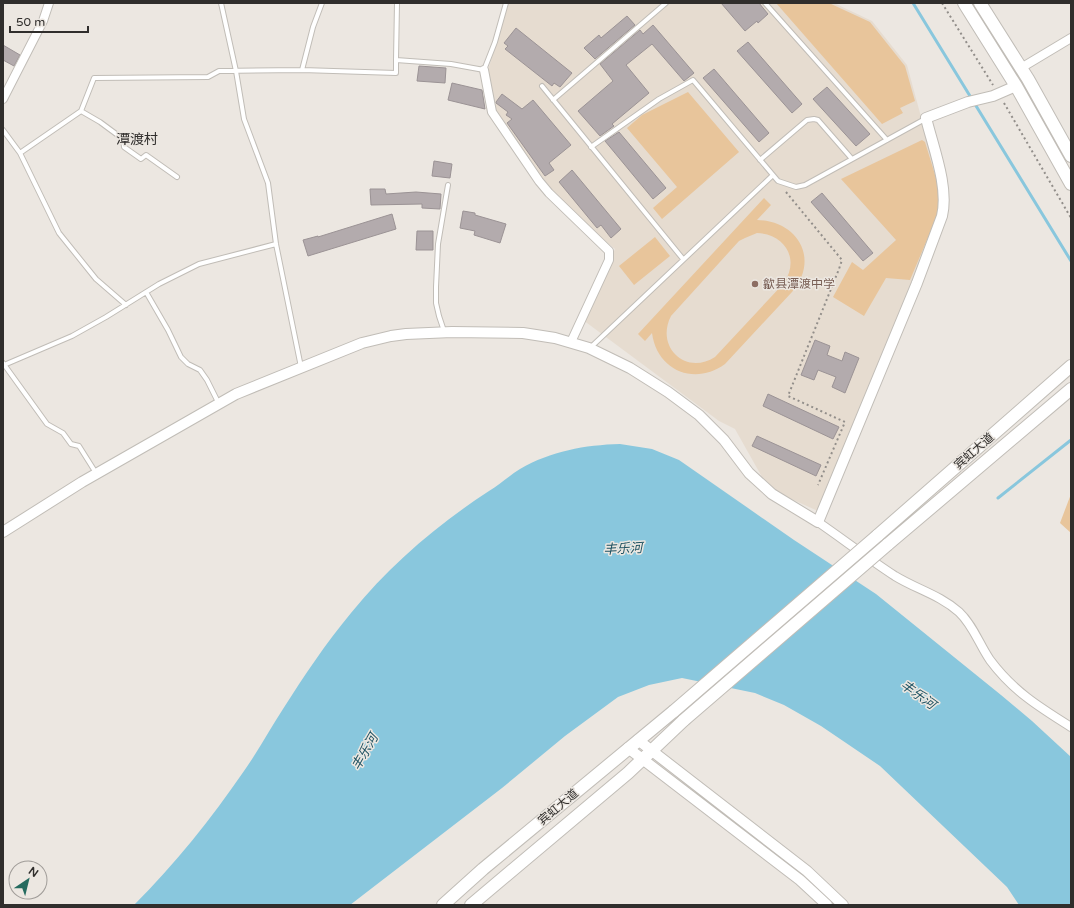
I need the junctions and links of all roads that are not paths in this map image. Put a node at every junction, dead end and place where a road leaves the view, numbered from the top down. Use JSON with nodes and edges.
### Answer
{"nodes":[{"id":1,"x":220,"y":3,"type":"edge"},
{"id":2,"x":322,"y":3,"type":"edge"},
{"id":3,"x":397,"y":3,"type":"edge"},
{"id":4,"x":506,"y":3,"type":"edge"},
{"id":5,"x":666,"y":3,"type":"edge"},
{"id":6,"x":765,"y":3,"type":"edge"},
{"id":7,"x":964,"y":3,"type":"edge"},
{"id":8,"x":980,"y":3,"type":"edge"},
{"id":9,"x":46,"y":4,"type":"edge"},
{"id":10,"x":1071,"y":38,"type":"edge"},
{"id":11,"x":396,"y":60,"type":"junction"},
{"id":12,"x":1021,"y":68,"type":"junction"},
{"id":13,"x":302,"y":70,"type":"junction"},
{"id":14,"x":484,"y":70,"type":"junction"},
{"id":15,"x":236,"y":71,"type":"junction"},
{"id":16,"x":542,"y":86,"type":"dead end"},
{"id":17,"x":1016,"y":86,"type":"junction"},
{"id":18,"x":3,"y":99,"type":"edge"},
{"id":19,"x":553,"y":100,"type":"junction"},
{"id":20,"x":82,"y":111,"type":"junction"},
{"id":21,"x":926,"y":118,"type":"junction"},
{"id":22,"x":3,"y":130,"type":"edge"},
{"id":23,"x":887,"y":140,"type":"junction"},
{"id":24,"x":591,"y":147,"type":"junction"},
{"id":25,"x":20,"y":153,"type":"junction"},
{"id":26,"x":1071,"y":156,"type":"edge"},
{"id":27,"x":852,"y":159,"type":"junction"},
{"id":28,"x":760,"y":160,"type":"junction"},
{"id":29,"x":773,"y":175,"type":"junction"},
{"id":30,"x":177,"y":177,"type":"dead end"},
{"id":31,"x":1071,"y":184,"type":"edge"},
{"id":32,"x":448,"y":185,"type":"dead end"},
{"id":33,"x":276,"y":244,"type":"junction"},
{"id":34,"x":683,"y":260,"type":"junction"},
{"id":35,"x":146,"y":292,"type":"junction"},
{"id":36,"x":126,"y":305,"type":"junction"},
{"id":37,"x":445,"y":332,"type":"junction"},
{"id":38,"x":571,"y":342,"type":"junction"},
{"id":39,"x":589,"y":348,"type":"junction"},
{"id":40,"x":4,"y":364,"type":"edge"},
{"id":41,"x":1071,"y":366,"type":"edge"},
{"id":42,"x":301,"y":367,"type":"junction"},
{"id":43,"x":1071,"y":389,"type":"edge"},
{"id":44,"x":219,"y":404,"type":"junction"},
{"id":45,"x":97,"y":474,"type":"junction"},
{"id":46,"x":818,"y":522,"type":"junction"},
{"id":47,"x":3,"y":532,"type":"edge"},
{"id":48,"x":1071,"y":728,"type":"edge"},
{"id":49,"x":633,"y":744,"type":"junction"},
{"id":50,"x":647,"y":755,"type":"junction"},
{"id":51,"x":443,"y":905,"type":"edge"},
{"id":52,"x":471,"y":905,"type":"edge"},
{"id":53,"x":827,"y":905,"type":"edge"},
{"id":54,"x":843,"y":905,"type":"edge"}],
"edges":[{"from":1,"to":15,"type":"lane"},
{"from":2,"to":13,"type":"lane"},
{"from":3,"to":11,"type":"lane"},
{"from":4,"to":14,"type":"lane"},
{"from":5,"to":19,"type":"lane"},
{"from":6,"to":23,"type":"lane"},
{"from":7,"to":17,"type":"main road"},
{"from":8,"to":12,"type":"main road"},
{"from":9,"to":18,"type":"street"},
{"from":10,"to":12,"type":"street"},
{"from":11,"to":13,"type":"lane"},
{"from":11,"to":14,"type":"lane"},
{"from":12,"to":26,"type":"main road"},
{"from":13,"to":15,"type":"lane"},
{"from":14,"to":38,"type":"street"},
{"from":15,"to":20,"type":"lane"},
{"from":15,"to":33,"type":"lane"},
{"from":16,"to":19,"type":"lane"},
{"from":17,"to":21,"type":"street"},
{"from":17,"to":31,"type":"main road"},
{"from":19,"to":24,"type":"lane"},
{"from":20,"to":25,"type":"lane"},
{"from":20,"to":30,"type":"lane"},
{"from":21,"to":23,"type":"lane"},
{"from":21,"to":46,"type":"street"},
{"from":22,"to":25,"type":"lane"},
{"from":23,"to":27,"type":"lane"},
{"from":24,"to":28,"type":"lane"},
{"from":24,"to":34,"type":"lane"},
{"from":25,"to":36,"type":"lane"},
{"from":27,"to":28,"type":"lane"},
{"from":27,"to":29,"type":"lane"},
{"from":28,"to":29,"type":"lane"},
{"from":29,"to":34,"type":"lane"},
{"from":32,"to":37,"type":"lane"},
{"from":33,"to":35,"type":"lane"},
{"from":33,"to":42,"type":"lane"},
{"from":34,"to":39,"type":"lane"},
{"from":35,"to":36,"type":"lane"},
{"from":35,"to":44,"type":"lane"},
{"from":36,"to":40,"type":"lane"},
{"from":37,"to":38,"type":"street"},
{"from":37,"to":42,"type":"street"},
{"from":38,"to":39,"type":"street"},
{"from":39,"to":46,"type":"street"},
{"from":40,"to":45,"type":"lane"},
{"from":41,"to":49,"type":"main road","name":"宾虹大道","bridge":true},
{"from":42,"to":44,"type":"street"},
{"from":43,"to":50,"type":"main road","name":"宾虹大道","bridge":true},
{"from":44,"to":45,"type":"street"},
{"from":45,"to":47,"type":"street"},
{"from":46,"to":48,"type":"street"},
{"from":49,"to":50,"type":"street"},
{"from":49,"to":51,"type":"main road","name":"宾虹大道"},
{"from":50,"to":52,"type":"main road","name":"宾虹大道"},
{"from":50,"to":53,"type":"street"},
{"from":50,"to":54,"type":"street"}]}
